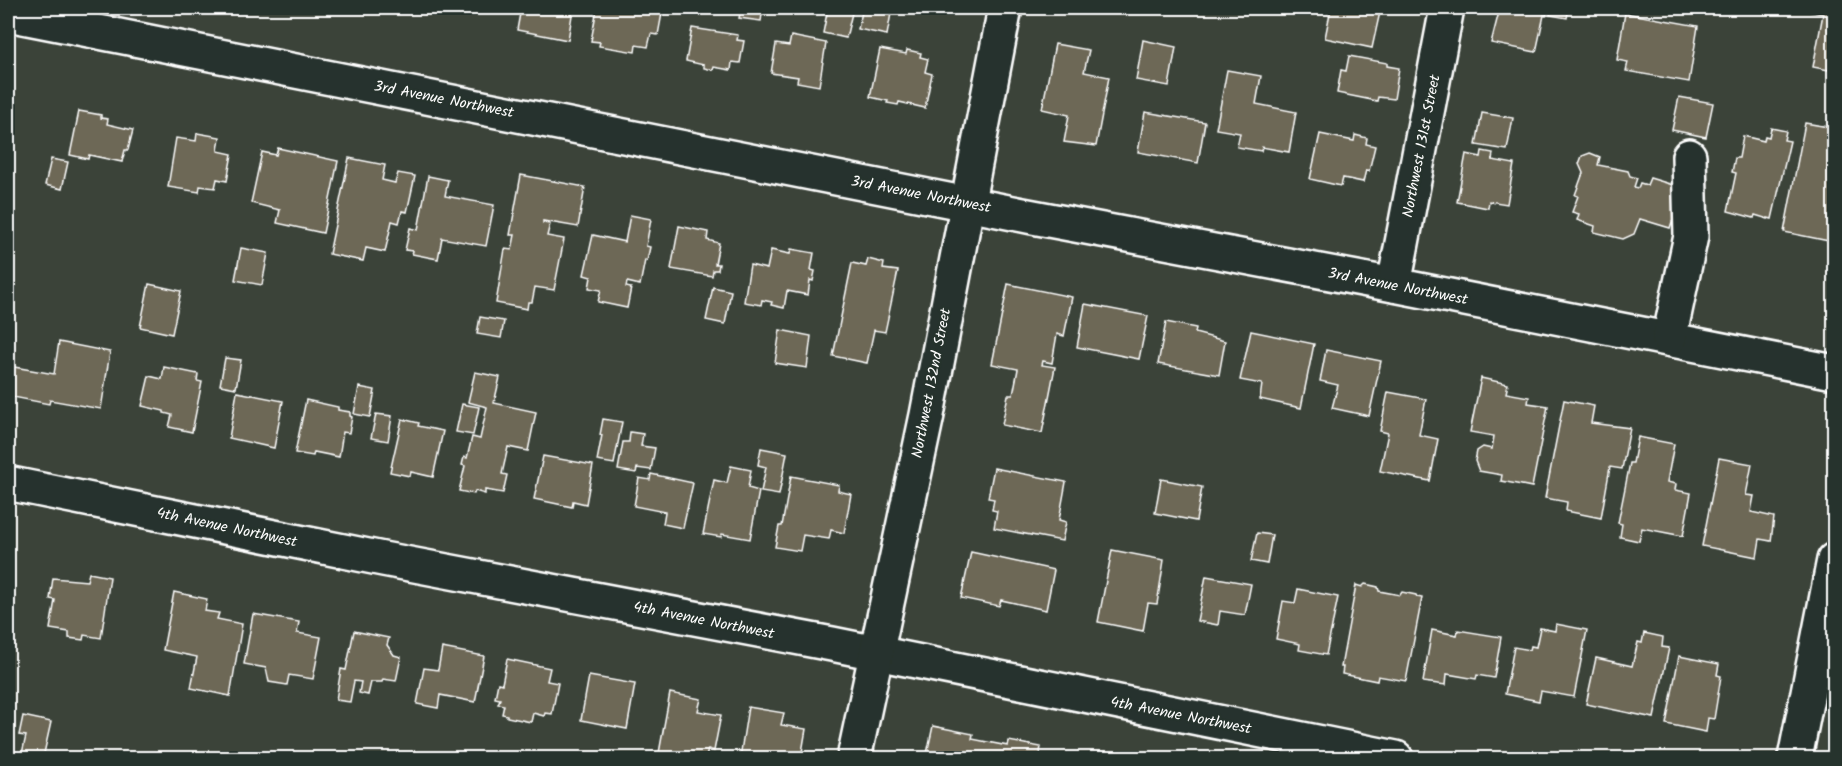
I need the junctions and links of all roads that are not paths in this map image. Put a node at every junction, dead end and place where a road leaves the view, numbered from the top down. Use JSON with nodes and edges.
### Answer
{"nodes":[{"id":1,"x":1005,"y":8,"type":"edge"},
{"id":2,"x":1448,"y":8,"type":"edge"},
{"id":3,"x":8,"y":14,"type":"edge"},
{"id":4,"x":1689,"y":156,"type":"dead end"},
{"id":5,"x":966,"y":204,"type":"junction"},
{"id":6,"x":1394,"y":285,"type":"junction"},
{"id":7,"x":1669,"y":339,"type":"junction"},
{"id":8,"x":1834,"y":372,"type":"edge"},
{"id":9,"x":12,"y":484,"type":"dead end"},
{"id":10,"x":1834,"y":560,"type":"edge"},
{"id":11,"x":875,"y":654,"type":"junction"},
{"id":12,"x":854,"y":759,"type":"edge"},
{"id":13,"x":1396,"y":759,"type":"edge"},
{"id":14,"x":1795,"y":759,"type":"edge"}],
"edges":[{"from":1,"to":5,"type":"street","name":"Northwest 132nd Street"},
{"from":2,"to":6,"type":"street","name":"Northwest 131st Street"},
{"from":3,"to":5,"type":"street","name":"3rd Avenue Northwest"},
{"from":4,"to":7,"type":"street"},
{"from":5,"to":6,"type":"street","name":"3rd Avenue Northwest"},
{"from":5,"to":11,"type":"street","name":"Northwest 132nd Street"},
{"from":6,"to":7,"type":"street","name":"3rd Avenue Northwest"},
{"from":7,"to":8,"type":"street","name":"3rd Avenue Northwest"},
{"from":9,"to":11,"type":"street","name":"4th Avenue Northwest"},
{"from":10,"to":14,"type":"street"},
{"from":11,"to":12,"type":"street","name":"Northwest 132nd Street"},
{"from":11,"to":13,"type":"street","name":"4th Avenue Northwest"}]}
